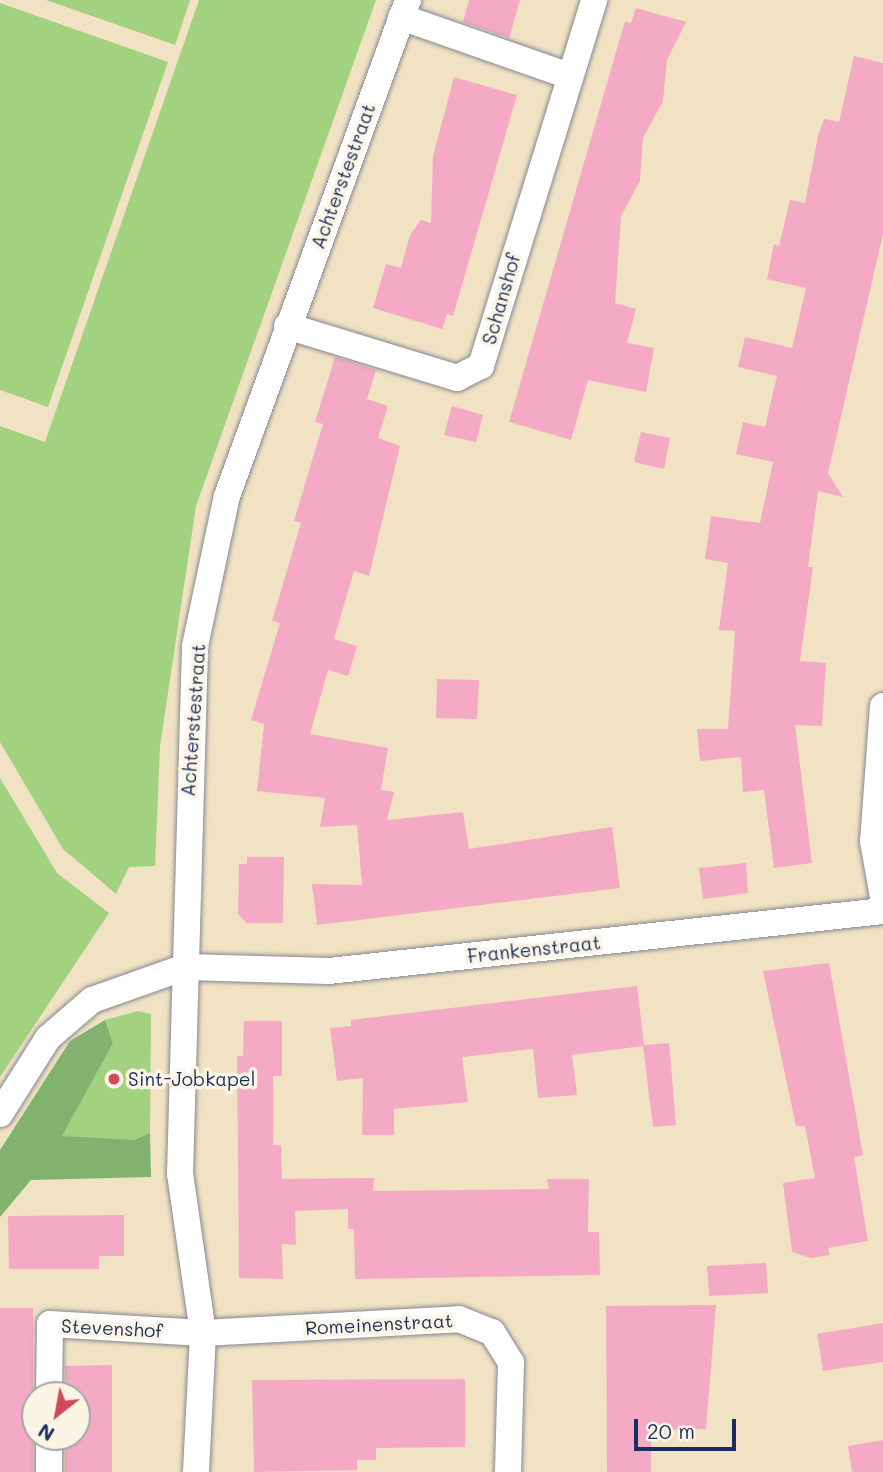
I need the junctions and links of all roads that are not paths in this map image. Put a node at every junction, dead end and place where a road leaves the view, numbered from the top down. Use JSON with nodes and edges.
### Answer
{"nodes":[{"id":1,"x":594,"y":0,"type":"edge"},
{"id":2,"x":405,"y":9,"type":"edge"},
{"id":3,"x":567,"y":75,"type":"junction"},
{"id":4,"x":287,"y":326,"type":"junction"},
{"id":5,"x":883,"y":706,"type":"edge"},
{"id":6,"x":883,"y":897,"type":"edge"},
{"id":7,"x":883,"y":911,"type":"edge"},
{"id":8,"x":185,"y":967,"type":"junction"},
{"id":9,"x":0,"y":1114,"type":"edge"},
{"id":10,"x":203,"y":1333,"type":"junction"},
{"id":11,"x":49,"y":1381,"type":"edge"},
{"id":12,"x":49,"y":1451,"type":"edge"},
{"id":13,"x":49,"y":1472,"type":"edge"},
{"id":14,"x":196,"y":1472,"type":"edge"},
{"id":15,"x":508,"y":1472,"type":"edge"}],
"edges":[{"from":1,"to":3,"type":"street","name":"Schanshof"},
{"from":2,"to":3,"type":"street"},
{"from":2,"to":4,"type":"street","name":"Achterstestraat"},
{"from":3,"to":4,"type":"street","name":"Schanshof"},
{"from":4,"to":8,"type":"street","name":"Achterstestraat"},
{"from":5,"to":6,"type":"street"},
{"from":7,"to":8,"type":"street","name":"Frankenstraat"},
{"from":8,"to":9,"type":"street"},
{"from":8,"to":10,"type":"street","name":"Achterstestraat"},
{"from":10,"to":11,"type":"street","name":"Stevenshof"},
{"from":10,"to":14,"type":"street","name":"Achterstestraat"},
{"from":10,"to":15,"type":"street","name":"Romeinenstraat"},
{"from":12,"to":13,"type":"street"}]}
